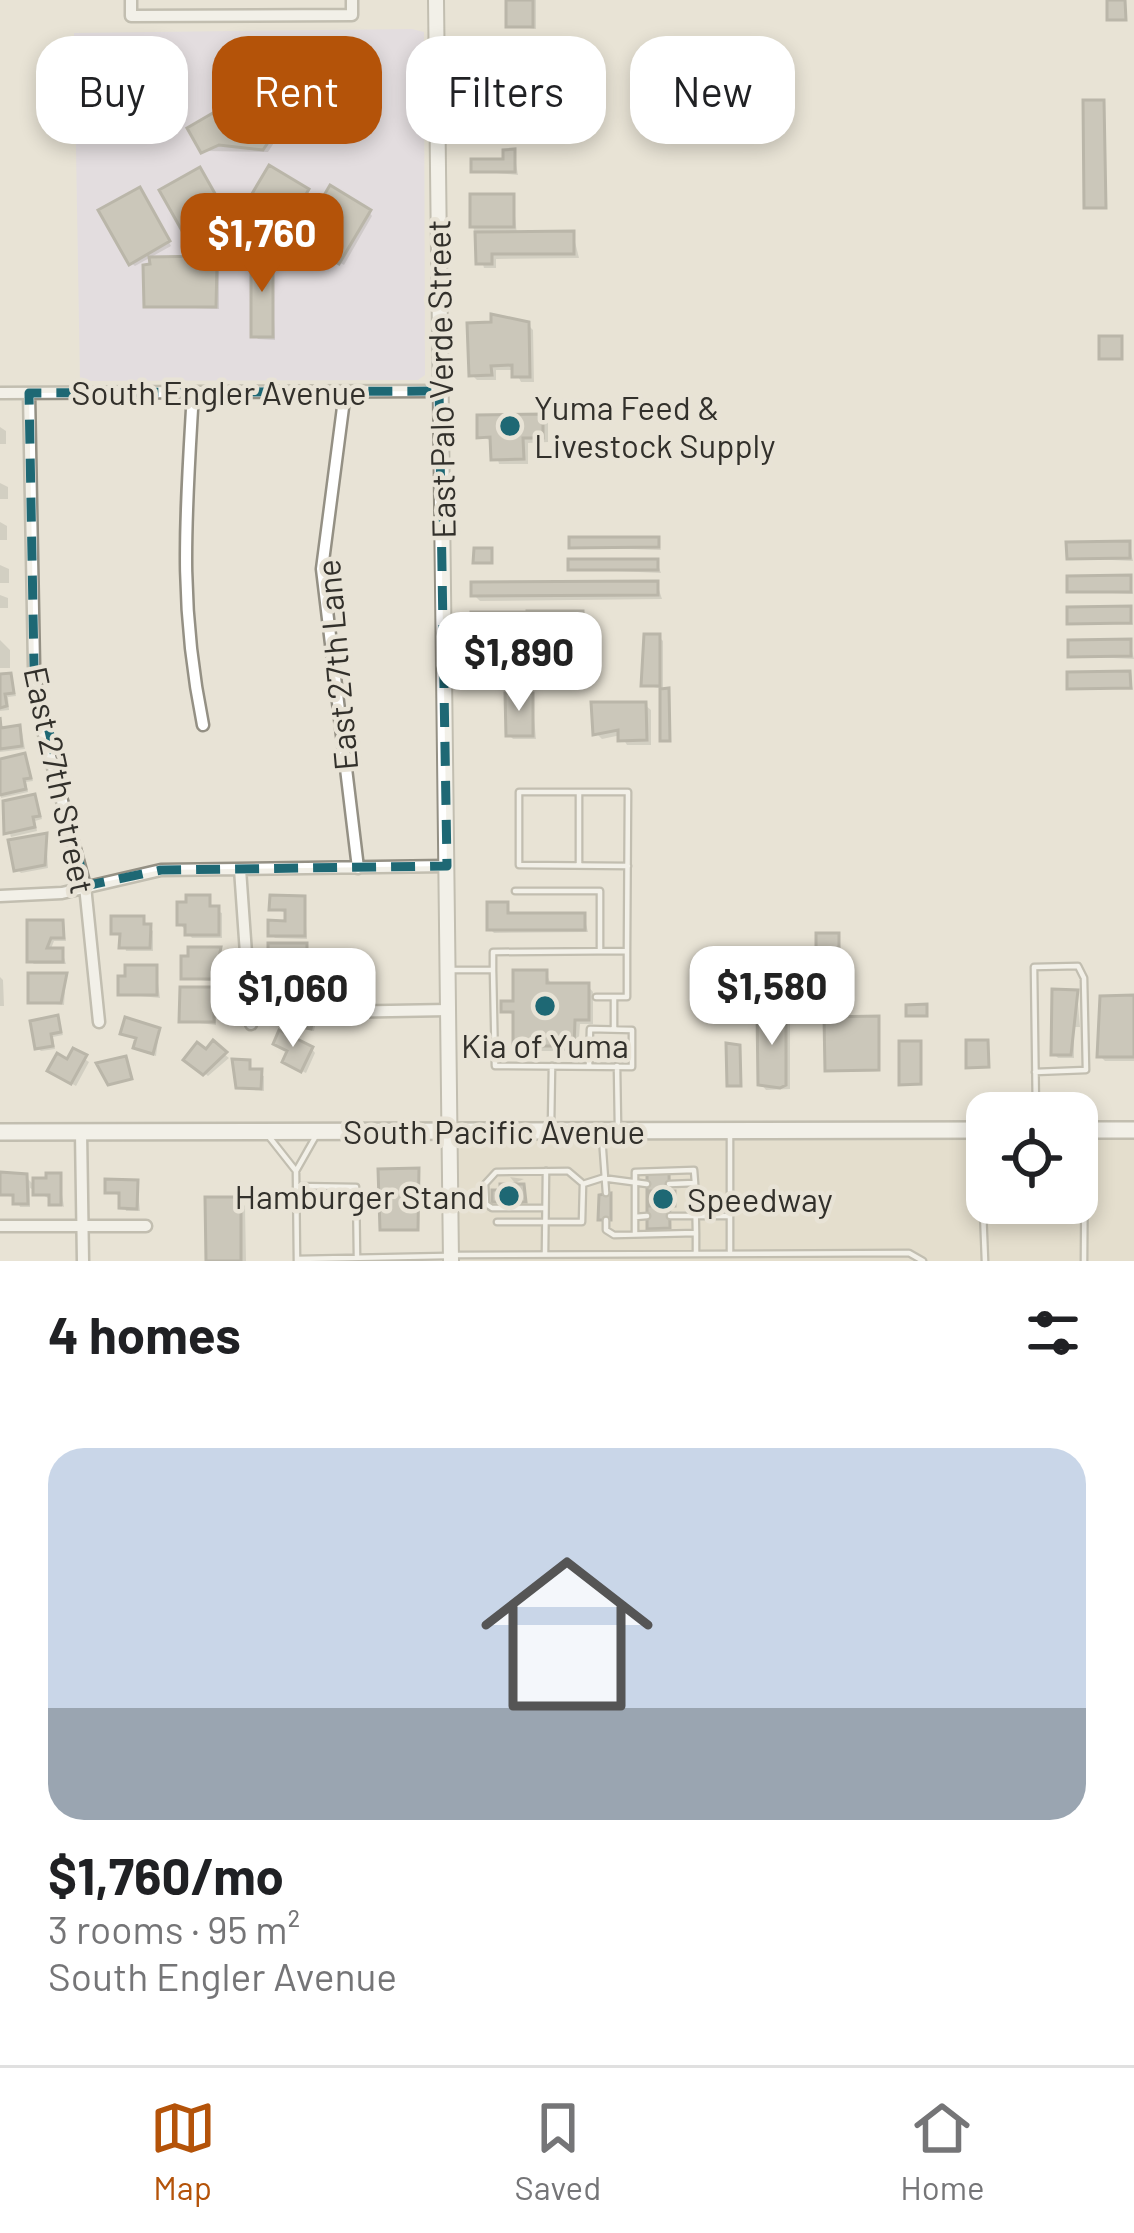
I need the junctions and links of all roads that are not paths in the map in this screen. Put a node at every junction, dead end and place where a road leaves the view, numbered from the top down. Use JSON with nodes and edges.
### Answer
{"nodes":[{"id":1,"x":131,"y":0,"type":"edge"},
{"id":2,"x":243,"y":0,"type":"edge"},
{"id":3,"x":352,"y":0,"type":"edge"},
{"id":4,"x":436,"y":0,"type":"edge"},
{"id":5,"x":244,"y":16,"type":"junction"},
{"id":6,"x":439,"y":391,"type":"junction"},
{"id":7,"x":193,"y":392,"type":"junction"},
{"id":8,"x":345,"y":392,"type":"junction"},
{"id":9,"x":0,"y":393,"type":"edge"},
{"id":10,"x":29,"y":393,"type":"junction"},
{"id":11,"x":203,"y":725,"type":"dead end"},
{"id":12,"x":579,"y":792,"type":"junction"},
{"id":13,"x":447,"y":866,"type":"junction"},
{"id":14,"x":579,"y":866,"type":"junction"},
{"id":15,"x":628,"y":866,"type":"junction"},
{"id":16,"x":358,"y":868,"type":"junction"},
{"id":17,"x":240,"y":869,"type":"junction"},
{"id":18,"x":85,"y":886,"type":"junction"},
{"id":19,"x":515,"y":891,"type":"dead end"},
{"id":20,"x":0,"y":896,"type":"edge"},
{"id":21,"x":601,"y":951,"type":"junction"},
{"id":22,"x":627,"y":951,"type":"junction"},
{"id":23,"x":448,"y":970,"type":"junction"},
{"id":24,"x":494,"y":970,"type":"junction"},
{"id":25,"x":596,"y":997,"type":"dead end"},
{"id":26,"x":614,"y":997,"type":"junction"},
{"id":27,"x":448,"y":1010,"type":"junction"},
{"id":28,"x":332,"y":1012,"type":"dead end"},
{"id":29,"x":99,"y":1022,"type":"dead end"},
{"id":30,"x":251,"y":1024,"type":"dead end"},
{"id":31,"x":614,"y":1029,"type":"junction"},
{"id":32,"x":552,"y":1066,"type":"junction"},
{"id":33,"x":590,"y":1066,"type":"junction"},
{"id":34,"x":617,"y":1066,"type":"junction"},
{"id":35,"x":1035,"y":1072,"type":"junction"},
{"id":36,"x":1035,"y":1092,"type":"edge"},
{"id":37,"x":730,"y":1130,"type":"junction"},
{"id":38,"x":966,"y":1130,"type":"edge"},
{"id":39,"x":1098,"y":1130,"type":"edge"},
{"id":40,"x":1134,"y":1130,"type":"edge"},
{"id":41,"x":451,"y":1131,"type":"junction"},
{"id":42,"x":551,"y":1131,"type":"junction"},
{"id":43,"x":610,"y":1131,"type":"junction"},
{"id":44,"x":0,"y":1132,"type":"edge"},
{"id":45,"x":81,"y":1132,"type":"junction"},
{"id":46,"x":266,"y":1132,"type":"junction"},
{"id":47,"x":318,"y":1132,"type":"junction"},
{"id":48,"x":296,"y":1171,"type":"junction"},
{"id":49,"x":546,"y":1171,"type":"junction"},
{"id":50,"x":602,"y":1178,"type":"junction"},
{"id":51,"x":694,"y":1183,"type":"junction"},
{"id":52,"x":583,"y":1184,"type":"junction"},
{"id":53,"x":634,"y":1184,"type":"junction"},
{"id":54,"x":647,"y":1184,"type":"dead end"},
{"id":55,"x":669,"y":1184,"type":"dead end"},
{"id":56,"x":296,"y":1186,"type":"junction"},
{"id":57,"x":606,"y":1193,"type":"dead end"},
{"id":58,"x":545,"y":1208,"type":"junction"},
{"id":59,"x":635,"y":1216,"type":"junction"},
{"id":60,"x":647,"y":1216,"type":"dead end"},
{"id":61,"x":670,"y":1216,"type":"dead end"},
{"id":62,"x":695,"y":1216,"type":"junction"},
{"id":63,"x":730,"y":1216,"type":"junction"},
{"id":64,"x":606,"y":1220,"type":"dead end"},
{"id":65,"x":497,"y":1222,"type":"dead end"},
{"id":66,"x":545,"y":1223,"type":"junction"},
{"id":67,"x":984,"y":1224,"type":"edge"},
{"id":68,"x":1083,"y":1224,"type":"edge"},
{"id":69,"x":0,"y":1226,"type":"edge"},
{"id":70,"x":82,"y":1226,"type":"junction"},
{"id":71,"x":146,"y":1226,"type":"dead end"},
{"id":72,"x":635,"y":1234,"type":"junction"},
{"id":73,"x":696,"y":1234,"type":"junction"},
{"id":74,"x":730,"y":1252,"type":"junction"},
{"id":75,"x":696,"y":1253,"type":"junction"},
{"id":76,"x":545,"y":1255,"type":"junction"},
{"id":77,"x":357,"y":1258,"type":"junction"},
{"id":78,"x":451,"y":1258,"type":"edge"},
{"id":79,"x":409,"y":1259,"type":"edge"},
{"id":80,"x":297,"y":1260,"type":"edge"},
{"id":81,"x":83,"y":1261,"type":"edge"},
{"id":82,"x":923,"y":1261,"type":"edge"},
{"id":83,"x":985,"y":1261,"type":"edge"},
{"id":84,"x":1084,"y":1261,"type":"edge"}],
"edges":[{"from":1,"to":5,"type":"street"},
{"from":2,"to":5,"type":"street"},
{"from":3,"to":5,"type":"street"},
{"from":4,"to":6,"type":"street","name":"East Palo Verde Street"},
{"from":6,"to":8,"type":"street","name":"South Engler Avenue"},
{"from":6,"to":13,"type":"street","name":"East Palo Verde Street"},
{"from":7,"to":8,"type":"street","name":"South Engler Avenue"},
{"from":7,"to":10,"type":"street","name":"South Engler Avenue"},
{"from":7,"to":11,"type":"street"},
{"from":8,"to":16,"type":"street","name":"East 27th Lane"},
{"from":9,"to":10,"type":"street","name":"South Engler Avenue"},
{"from":10,"to":18,"type":"street","name":"East 27th Street"},
{"from":12,"to":14,"type":"lane"},
{"from":12,"to":14,"type":"lane"},
{"from":12,"to":15,"type":"lane"},
{"from":13,"to":16,"type":"street"},
{"from":13,"to":23,"type":"street","name":"East Palo Verde Street"},
{"from":14,"to":15,"type":"lane"},
{"from":15,"to":22,"type":"lane"},
{"from":16,"to":17,"type":"street"},
{"from":17,"to":18,"type":"street"},
{"from":17,"to":30,"type":"street"},
{"from":18,"to":20,"type":"street"},
{"from":18,"to":29,"type":"street","name":"East 27th Street"},
{"from":19,"to":21,"type":"lane"},
{"from":21,"to":22,"type":"lane"},
{"from":21,"to":24,"type":"lane"},
{"from":22,"to":26,"type":"lane"},
{"from":23,"to":24,"type":"lane"},
{"from":23,"to":27,"type":"street","name":"East Palo Verde Street"},
{"from":24,"to":32,"type":"lane"},
{"from":25,"to":26,"type":"lane"},
{"from":26,"to":31,"type":"lane"},
{"from":27,"to":28,"type":"street"},
{"from":27,"to":41,"type":"street","name":"East Palo Verde Street"},
{"from":31,"to":33,"type":"lane"},
{"from":31,"to":34,"type":"lane"},
{"from":32,"to":33,"type":"lane"},
{"from":32,"to":42,"type":"lane"},
{"from":33,"to":34,"type":"lane"},
{"from":34,"to":43,"type":"lane"},
{"from":35,"to":35,"type":"lane"},
{"from":35,"to":36,"type":"lane"},
{"from":37,"to":38,"type":"main road","name":"South Pacific Avenue"},
{"from":37,"to":43,"type":"main road","name":"South Pacific Avenue"},
{"from":37,"to":63,"type":"lane"},
{"from":39,"to":40,"type":"main road"},
{"from":41,"to":42,"type":"main road","name":"South Pacific Avenue"},
{"from":41,"to":47,"type":"main road","name":"South Pacific Avenue"},
{"from":41,"to":78,"type":"street","name":"East Palo Verde Street"},
{"from":42,"to":43,"type":"main road","name":"South Pacific Avenue"},
{"from":43,"to":50,"type":"lane"},
{"from":44,"to":45,"type":"main road","name":"South Pacific Avenue"},
{"from":45,"to":46,"type":"main road","name":"South Pacific Avenue"},
{"from":45,"to":70,"type":"street"},
{"from":46,"to":47,"type":"main road","name":"South Pacific Avenue"},
{"from":46,"to":48,"type":"lane"},
{"from":47,"to":48,"type":"lane"},
{"from":48,"to":56,"type":"lane"},
{"from":49,"to":52,"type":"lane"},
{"from":49,"to":58,"type":"lane"},
{"from":49,"to":58,"type":"lane"},
{"from":50,"to":52,"type":"lane"},
{"from":50,"to":53,"type":"lane"},
{"from":50,"to":57,"type":"lane"},
{"from":51,"to":53,"type":"lane"},
{"from":51,"to":55,"type":"lane"},
{"from":51,"to":62,"type":"lane"},
{"from":52,"to":66,"type":"lane"},
{"from":53,"to":54,"type":"lane"},
{"from":53,"to":59,"type":"lane"},
{"from":56,"to":77,"type":"lane"},
{"from":56,"to":80,"type":"lane"},
{"from":58,"to":66,"type":"lane"},
{"from":59,"to":60,"type":"lane"},
{"from":59,"to":72,"type":"lane"},
{"from":61,"to":62,"type":"lane"},
{"from":62,"to":63,"type":"lane"},
{"from":62,"to":73,"type":"lane"},
{"from":63,"to":74,"type":"lane"},
{"from":64,"to":72,"type":"lane"},
{"from":65,"to":66,"type":"lane"},
{"from":66,"to":76,"type":"lane"},
{"from":67,"to":83,"type":"lane"},
{"from":68,"to":84,"type":"lane"},
{"from":69,"to":70,"type":"street"},
{"from":70,"to":71,"type":"street"},
{"from":70,"to":81,"type":"street"},
{"from":72,"to":73,"type":"lane"},
{"from":73,"to":75,"type":"lane"},
{"from":74,"to":75,"type":"lane"},
{"from":74,"to":82,"type":"lane"},
{"from":75,"to":76,"type":"lane"},
{"from":76,"to":78,"type":"lane"},
{"from":77,"to":79,"type":"lane"},
{"from":77,"to":80,"type":"lane"},
{"from":78,"to":79,"type":"lane"}]}
